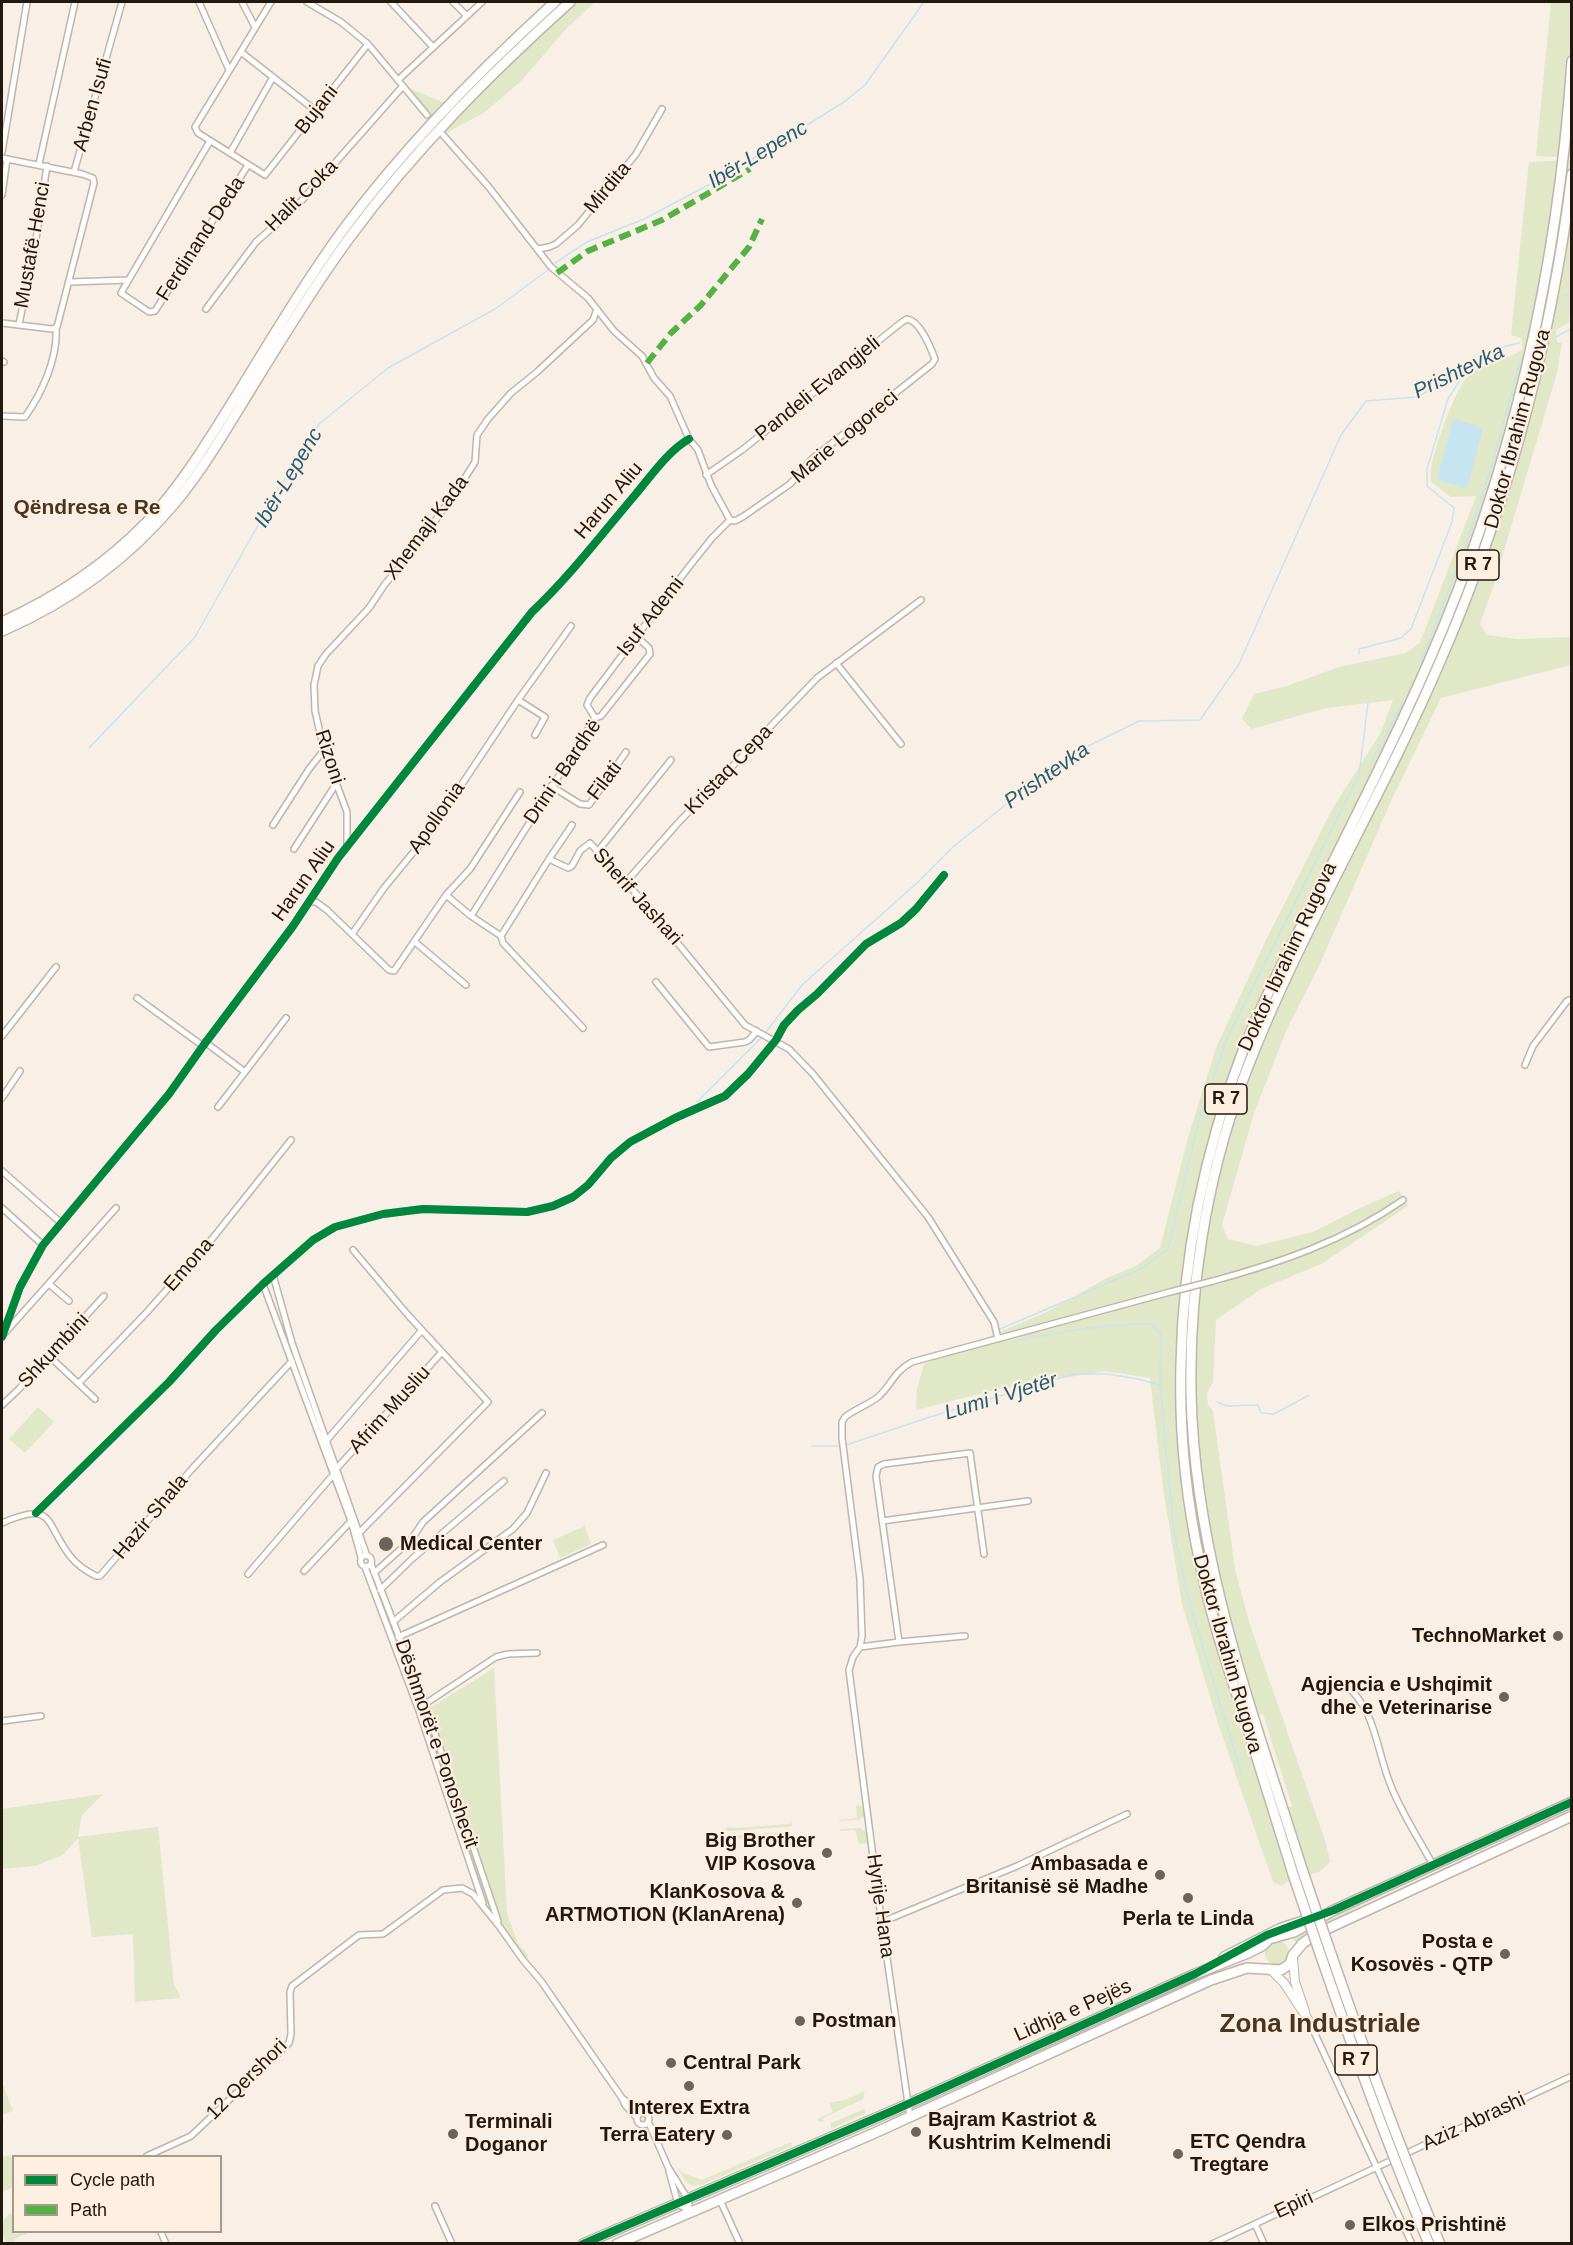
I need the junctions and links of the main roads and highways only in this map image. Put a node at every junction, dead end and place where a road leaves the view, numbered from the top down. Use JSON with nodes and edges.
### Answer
{"nodes":[{"id":1,"x":555,"y":2,"type":"edge"},
{"id":2,"x":570,"y":2,"type":"edge"},
{"id":3,"x":1572,"y":61,"type":"edge"},
{"id":4,"x":1572,"y":174,"type":"edge"},
{"id":5,"x":2,"y":622,"type":"edge"},
{"id":6,"x":2,"y":631,"type":"edge"},
{"id":7,"x":1572,"y":1802,"type":"edge"},
{"id":8,"x":1572,"y":1816,"type":"edge"},
{"id":9,"x":1298,"y":1872,"type":"junction"},
{"id":10,"x":1335,"y":1910,"type":"junction"},
{"id":11,"x":1279,"y":1937,"type":"junction"},
{"id":12,"x":1262,"y":1946,"type":"junction"},
{"id":13,"x":1293,"y":1957,"type":"junction"},
{"id":14,"x":1270,"y":1968,"type":"junction"},
{"id":15,"x":1195,"y":1974,"type":"junction"},
{"id":16,"x":583,"y":2244,"type":"edge"},
{"id":17,"x":617,"y":2244,"type":"edge"},
{"id":18,"x":1429,"y":2244,"type":"edge"},
{"id":19,"x":1440,"y":2244,"type":"edge"}],
"edges":[{"from":1,"to":5,"type":"highway"},
{"from":2,"to":6,"type":"highway"},
{"from":3,"to":9,"type":"highway","name":"Doktor Ibrahim Rugova","number":"R 7"},
{"from":4,"to":9,"type":"highway","name":"Doktor Ibrahim Rugova","number":"R 7"},
{"from":7,"to":10,"type":"highway","name":"Lidhja e Pejës"},
{"from":8,"to":13,"type":"highway","name":"Lidhja e Pejës"},
{"from":9,"to":18,"type":"highway","name":"Doktor Ibrahim Rugova","number":"R 7","bridge":true},
{"from":9,"to":19,"type":"highway","name":"Doktor Ibrahim Rugova","number":"R 7","bridge":true},
{"from":10,"to":11,"type":"highway","name":"Lidhja e Pejës"},
{"from":10,"to":15,"type":"highway"},
{"from":11,"to":12,"type":"highway","name":"Lidhja e Pejës"},
{"from":11,"to":13,"type":"highway"},
{"from":12,"to":14,"type":"highway"},
{"from":12,"to":15,"type":"highway","name":"Lidhja e Pejës"},
{"from":13,"to":14,"type":"highway","name":"Lidhja e Pejës"},
{"from":14,"to":17,"type":"highway","name":"Lidhja e Pejës"},
{"from":15,"to":16,"type":"highway","name":"Lidhja e Pejës"}]}
